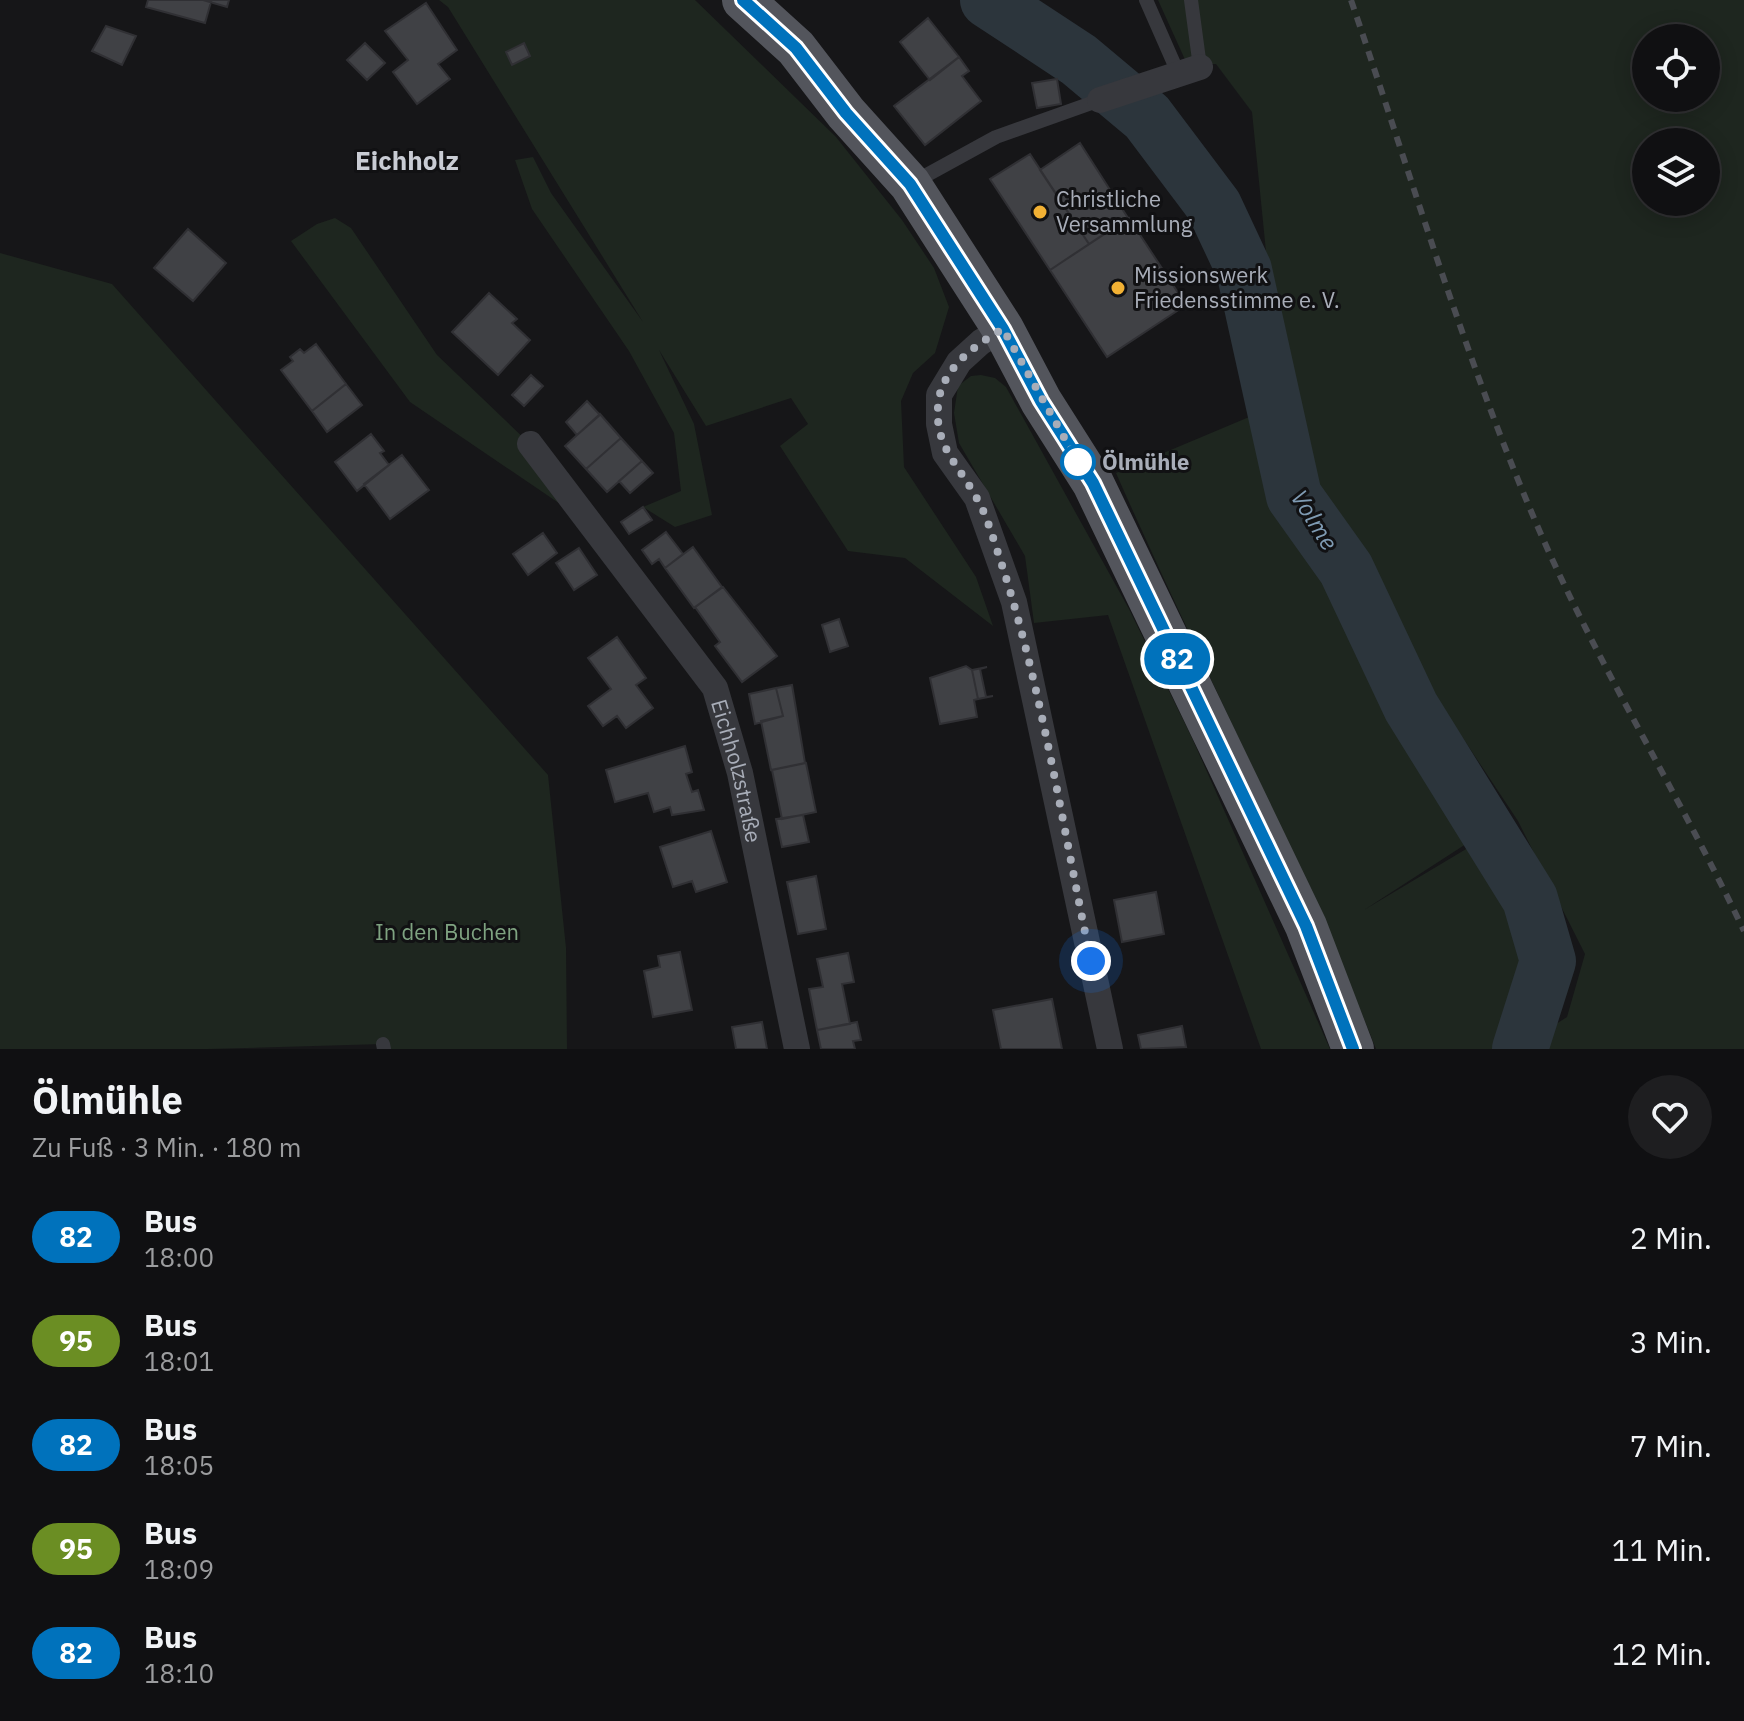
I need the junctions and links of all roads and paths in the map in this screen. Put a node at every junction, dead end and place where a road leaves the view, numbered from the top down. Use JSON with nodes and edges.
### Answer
{"nodes":[{"id":1,"x":743,"y":0,"type":"edge"},
{"id":2,"x":1146,"y":0,"type":"edge"},
{"id":3,"x":1191,"y":0,"type":"edge"},
{"id":4,"x":1180,"y":74,"type":"junction"},
{"id":5,"x":1100,"y":100,"type":"joint"},
{"id":6,"x":910,"y":184,"type":"junction"},
{"id":7,"x":1003,"y":329,"type":"junction"},
{"id":8,"x":530,"y":444,"type":"dead end"},
{"id":9,"x":797,"y":1049,"type":"edge"},
{"id":10,"x":1110,"y":1049,"type":"edge"},
{"id":11,"x":1353,"y":1049,"type":"edge"}],
"edges":[{"from":1,"to":6,"type":"main road"},
{"from":2,"to":4,"type":"lane"},
{"from":3,"to":4,"type":"lane"},
{"from":4,"to":5,"type":"street"},
{"from":5,"to":6,"type":"lane"},
{"from":6,"to":7,"type":"main road"},
{"from":7,"to":10,"type":"street"},
{"from":7,"to":11,"type":"main road"},
{"from":8,"to":9,"type":"street","name":"Eichholzstraße"}]}
